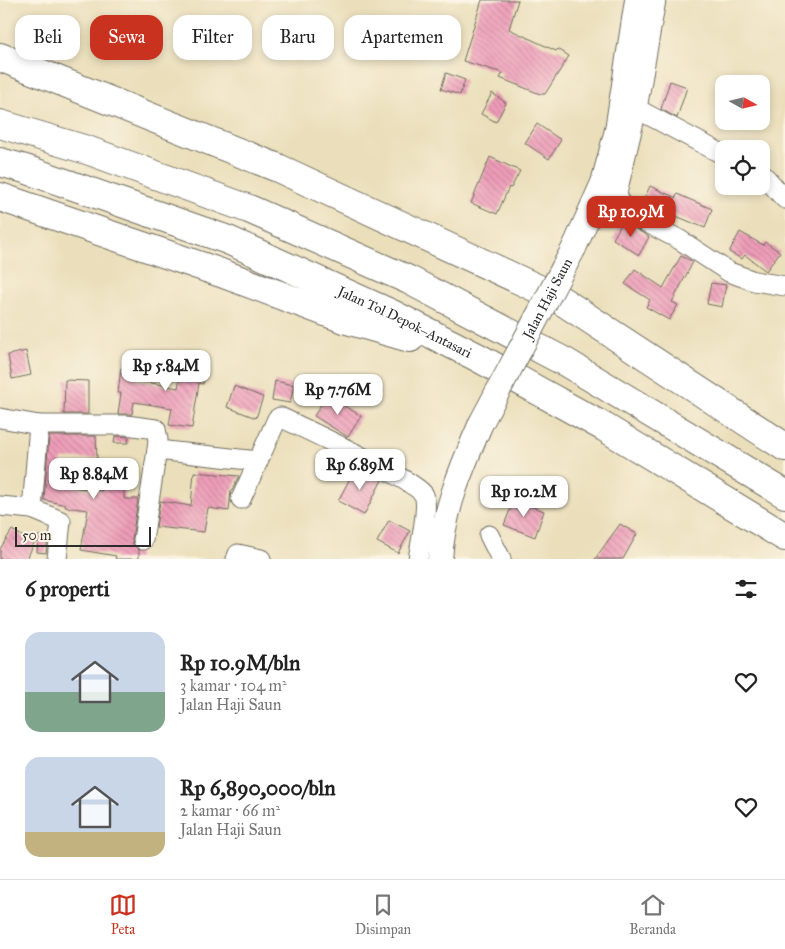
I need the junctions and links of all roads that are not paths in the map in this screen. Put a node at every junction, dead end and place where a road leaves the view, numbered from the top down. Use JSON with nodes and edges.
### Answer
{"nodes":[{"id":1,"x":637,"y":0,"type":"edge"},
{"id":2,"x":656,"y":0,"type":"edge"},
{"id":3,"x":0,"y":57,"type":"edge"},
{"id":4,"x":637,"y":109,"type":"junction"},
{"id":5,"x":0,"y":110,"type":"edge"},
{"id":6,"x":0,"y":124,"type":"edge"},
{"id":7,"x":87,"y":150,"type":"junction"},
{"id":8,"x":715,"y":150,"type":"edge"},
{"id":9,"x":0,"y":162,"type":"edge"},
{"id":10,"x":770,"y":182,"type":"edge"},
{"id":11,"x":0,"y":197,"type":"edge"},
{"id":12,"x":785,"y":199,"type":"edge"},
{"id":13,"x":785,"y":286,"type":"edge"},
{"id":14,"x":477,"y":356,"type":"junction"},
{"id":15,"x":0,"y":418,"type":"edge"},
{"id":16,"x":39,"y":425,"type":"junction"},
{"id":17,"x":785,"y":447,"type":"edge"},
{"id":18,"x":157,"y":450,"type":"junction"},
{"id":19,"x":258,"y":461,"type":"junction"},
{"id":20,"x":785,"y":494,"type":"edge"},
{"id":21,"x":241,"y":499,"type":"dead end"},
{"id":22,"x":0,"y":506,"type":"edge"},
{"id":23,"x":32,"y":509,"type":"junction"},
{"id":24,"x":489,"y":535,"type":"dead end"},
{"id":25,"x":785,"y":537,"type":"edge"},
{"id":26,"x":142,"y":540,"type":"dead end"},
{"id":27,"x":57,"y":559,"type":"edge"},
{"id":28,"x":236,"y":559,"type":"edge"},
{"id":29,"x":261,"y":559,"type":"edge"},
{"id":30,"x":418,"y":559,"type":"edge"},
{"id":31,"x":440,"y":559,"type":"edge"},
{"id":32,"x":501,"y":559,"type":"edge"}],
"edges":[{"from":1,"to":31,"type":"street","name":"Jalan Haji Saun","bridge":true},
{"from":2,"to":4,"type":"street"},
{"from":3,"to":17,"type":"highway"},
{"from":4,"to":8,"type":"street"},
{"from":4,"to":13,"type":"street"},
{"from":5,"to":7,"type":"highway"},
{"from":6,"to":7,"type":"highway"},
{"from":7,"to":20,"type":"highway"},
{"from":9,"to":14,"type":"highway","name":"Jalan Tol Depok–Antasari"},
{"from":10,"to":12,"type":"street"},
{"from":11,"to":14,"type":"highway"},
{"from":14,"to":25,"type":"highway","name":"Jalan Tol Depok–Antasari"},
{"from":15,"to":16,"type":"street"},
{"from":16,"to":18,"type":"street"},
{"from":16,"to":23,"type":"street"},
{"from":18,"to":19,"type":"street"},
{"from":18,"to":26,"type":"street"},
{"from":19,"to":21,"type":"street"},
{"from":19,"to":30,"type":"street"},
{"from":22,"to":23,"type":"street"},
{"from":23,"to":27,"type":"street"},
{"from":24,"to":32,"type":"street"},
{"from":28,"to":29,"type":"street"}]}
